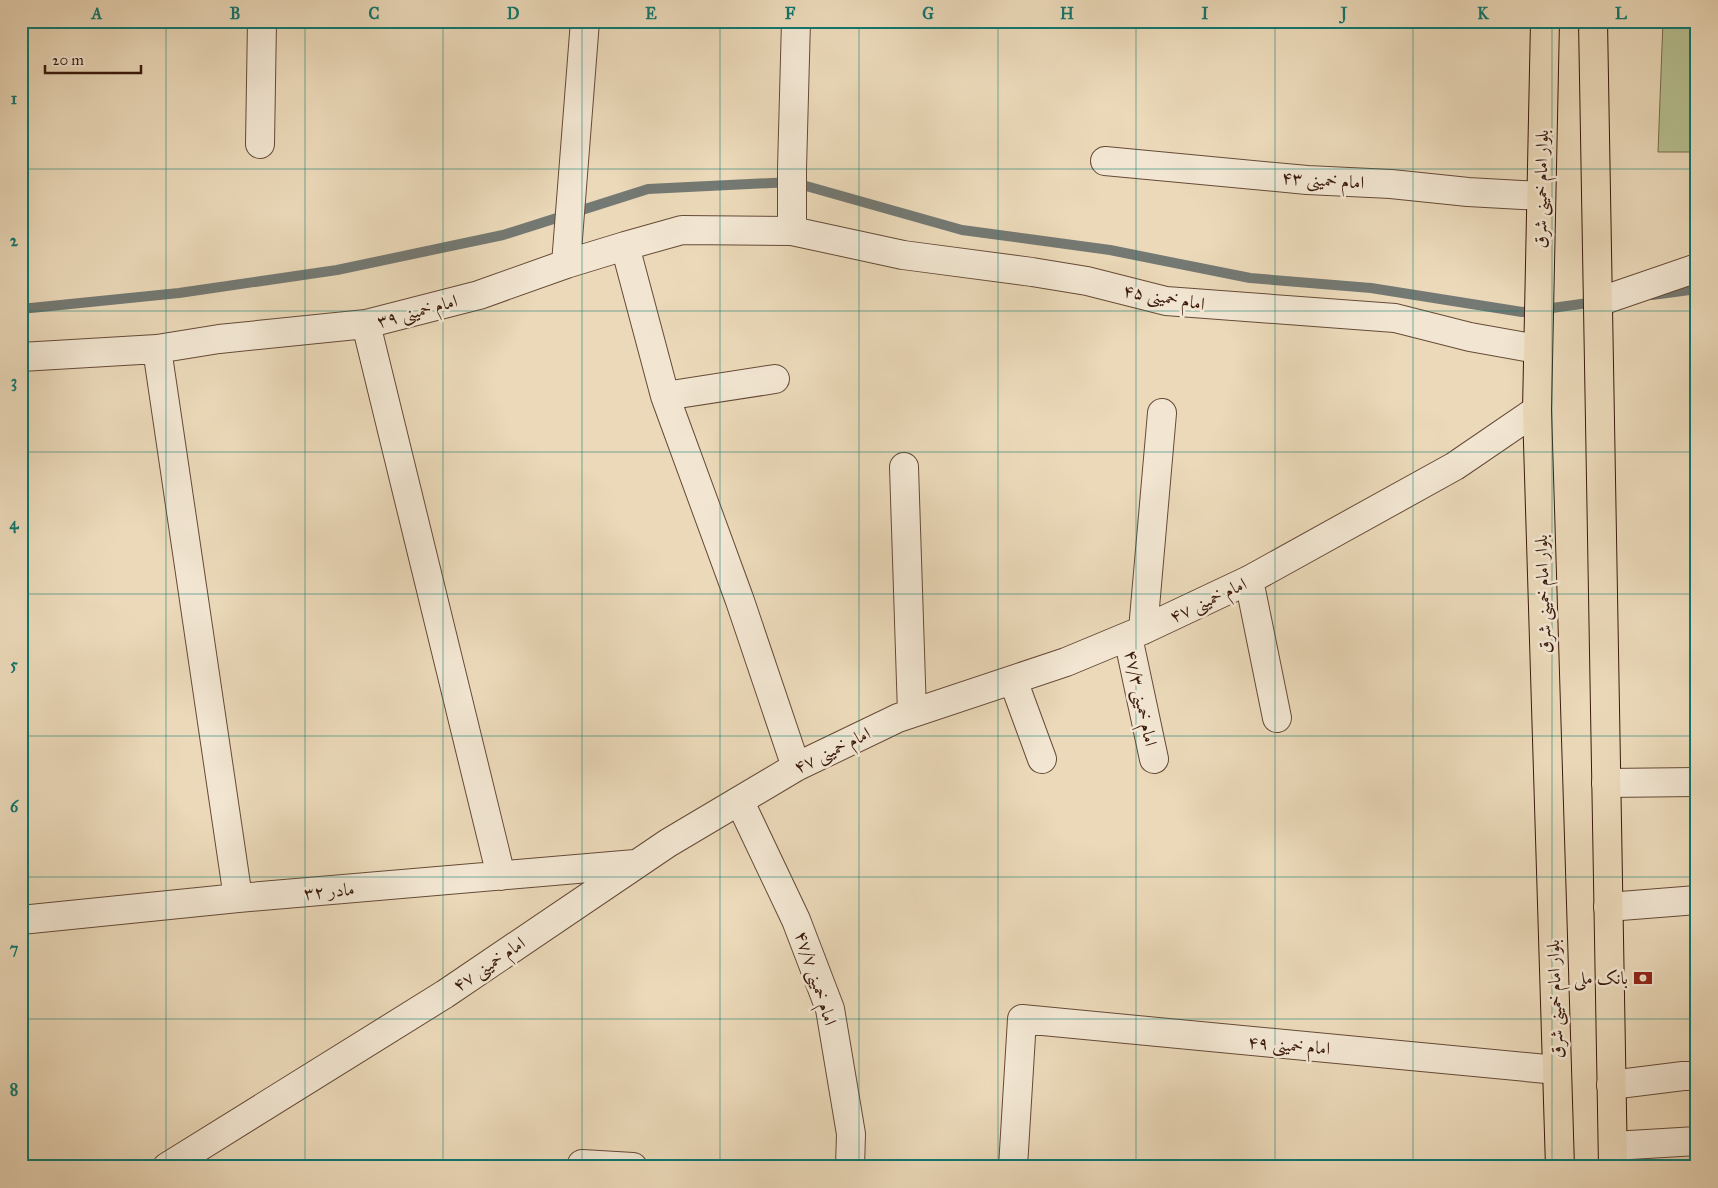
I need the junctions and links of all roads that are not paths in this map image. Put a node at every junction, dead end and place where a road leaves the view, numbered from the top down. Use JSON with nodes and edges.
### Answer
{"nodes":[{"id":1,"x":262,"y":21,"type":"edge"},
{"id":2,"x":585,"y":21,"type":"edge"},
{"id":3,"x":796,"y":21,"type":"edge"},
{"id":4,"x":1544,"y":21,"type":"edge"},
{"id":5,"x":1593,"y":21,"type":"edge"},
{"id":6,"x":260,"y":144,"type":"dead end"},
{"id":7,"x":1105,"y":161,"type":"dead end"},
{"id":8,"x":1541,"y":196,"type":"junction"},
{"id":9,"x":792,"y":231,"type":"junction"},
{"id":10,"x":625,"y":246,"type":"junction"},
{"id":11,"x":566,"y":264,"type":"junction"},
{"id":12,"x":1697,"y":268,"type":"edge"},
{"id":13,"x":1598,"y":302,"type":"junction"},
{"id":14,"x":366,"y":324,"type":"junction"},
{"id":15,"x":157,"y":349,"type":"junction"},
{"id":16,"x":1537,"y":349,"type":"junction"},
{"id":17,"x":21,"y":356,"type":"edge"},
{"id":18,"x":775,"y":379,"type":"dead end"},
{"id":19,"x":665,"y":396,"type":"junction"},
{"id":20,"x":1537,"y":410,"type":"junction"},
{"id":21,"x":1162,"y":413,"type":"dead end"},
{"id":22,"x":904,"y":467,"type":"dead end"},
{"id":23,"x":1250,"y":580,"type":"junction"},
{"id":24,"x":1135,"y":633,"type":"junction"},
{"id":25,"x":1013,"y":680,"type":"junction"},
{"id":26,"x":912,"y":713,"type":"junction"},
{"id":27,"x":1277,"y":718,"type":"dead end"},
{"id":28,"x":1042,"y":759,"type":"dead end"},
{"id":29,"x":1154,"y":759,"type":"dead end"},
{"id":30,"x":796,"y":767,"type":"junction"},
{"id":31,"x":1697,"y":782,"type":"edge"},
{"id":32,"x":1606,"y":783,"type":"junction"},
{"id":33,"x":740,"y":802,"type":"junction"},
{"id":34,"x":636,"y":864,"type":"junction"},
{"id":35,"x":501,"y":876,"type":"junction"},
{"id":36,"x":238,"y":898,"type":"junction"},
{"id":37,"x":1697,"y":900,"type":"edge"},
{"id":38,"x":1608,"y":907,"type":"junction"},
{"id":39,"x":21,"y":920,"type":"edge"},
{"id":40,"x":1557,"y":1070,"type":"junction"},
{"id":41,"x":1697,"y":1076,"type":"edge"},
{"id":42,"x":1612,"y":1085,"type":"junction"},
{"id":43,"x":1697,"y":1141,"type":"edge"},
{"id":44,"x":1613,"y":1156,"type":"edge"},
{"id":45,"x":582,"y":1164,"type":"dead end"},
{"id":46,"x":167,"y":1167,"type":"edge"},
{"id":47,"x":633,"y":1167,"type":"edge"},
{"id":48,"x":850,"y":1167,"type":"edge"},
{"id":49,"x":1013,"y":1167,"type":"edge"},
{"id":50,"x":1560,"y":1167,"type":"edge"}],
"edges":[{"from":1,"to":6,"type":"street"},
{"from":2,"to":11,"type":"street"},
{"from":3,"to":9,"type":"street"},
{"from":4,"to":8,"type":"main road","name":"بلوار امام خمینی شرق"},
{"from":5,"to":13,"type":"main road"},
{"from":7,"to":8,"type":"street","name":"امام خمینی ۴۳"},
{"from":8,"to":16,"type":"main road","name":"بلوار امام خمینی شرق"},
{"from":9,"to":10,"type":"street","name":"امام خمینی ۴۵"},
{"from":9,"to":16,"type":"street","name":"امام خمینی ۴۵"},
{"from":10,"to":11,"type":"street","name":"امام خمینی ۳۹"},
{"from":10,"to":19,"type":"street"},
{"from":11,"to":14,"type":"street","name":"امام خمینی ۳۹"},
{"from":12,"to":13,"type":"street"},
{"from":13,"to":32,"type":"main road"},
{"from":14,"to":15,"type":"street","name":"امام خمینی ۳۹"},
{"from":14,"to":35,"type":"street"},
{"from":15,"to":17,"type":"street","name":"امام خمینی ۳۹"},
{"from":15,"to":36,"type":"street"},
{"from":16,"to":20,"type":"main road","name":"بلوار امام خمینی شرق"},
{"from":18,"to":19,"type":"street"},
{"from":19,"to":30,"type":"street"},
{"from":20,"to":23,"type":"street","name":"امام خمینی ۴۷"},
{"from":20,"to":40,"type":"main road","name":"بلوار امام خمینی شرق"},
{"from":21,"to":24,"type":"street","name":"امام خمینی ۴۷/۳"},
{"from":22,"to":26,"type":"street"},
{"from":23,"to":24,"type":"street","name":"امام خمینی ۴۷"},
{"from":23,"to":27,"type":"street"},
{"from":24,"to":25,"type":"street","name":"امام خمینی ۴۷"},
{"from":24,"to":29,"type":"street","name":"امام خمینی ۴۷/۳"},
{"from":25,"to":26,"type":"street","name":"امام خمینی ۴۷"},
{"from":25,"to":28,"type":"street"},
{"from":26,"to":30,"type":"street","name":"امام خمینی ۴۷"},
{"from":30,"to":33,"type":"street","name":"امام خمینی ۴۷"},
{"from":31,"to":32,"type":"street"},
{"from":32,"to":38,"type":"main road"},
{"from":33,"to":34,"type":"street","name":"امام خمینی ۴۷"},
{"from":33,"to":48,"type":"street","name":"امام خمینی ۴۷/۷"},
{"from":34,"to":35,"type":"street","name":"مادر ۳۲"},
{"from":34,"to":46,"type":"street","name":"امام خمینی ۴۷"},
{"from":35,"to":36,"type":"street","name":"مادر ۳۲"},
{"from":36,"to":39,"type":"street","name":"مادر ۳۲"},
{"from":37,"to":38,"type":"street"},
{"from":38,"to":42,"type":"main road"},
{"from":40,"to":49,"type":"street","name":"امام خمینی ۴۹"},
{"from":40,"to":50,"type":"main road","name":"بلوار امام خمینی شرق"},
{"from":41,"to":42,"type":"street"},
{"from":42,"to":44,"type":"main road"},
{"from":43,"to":44,"type":"street"},
{"from":45,"to":47,"type":"street"}]}
